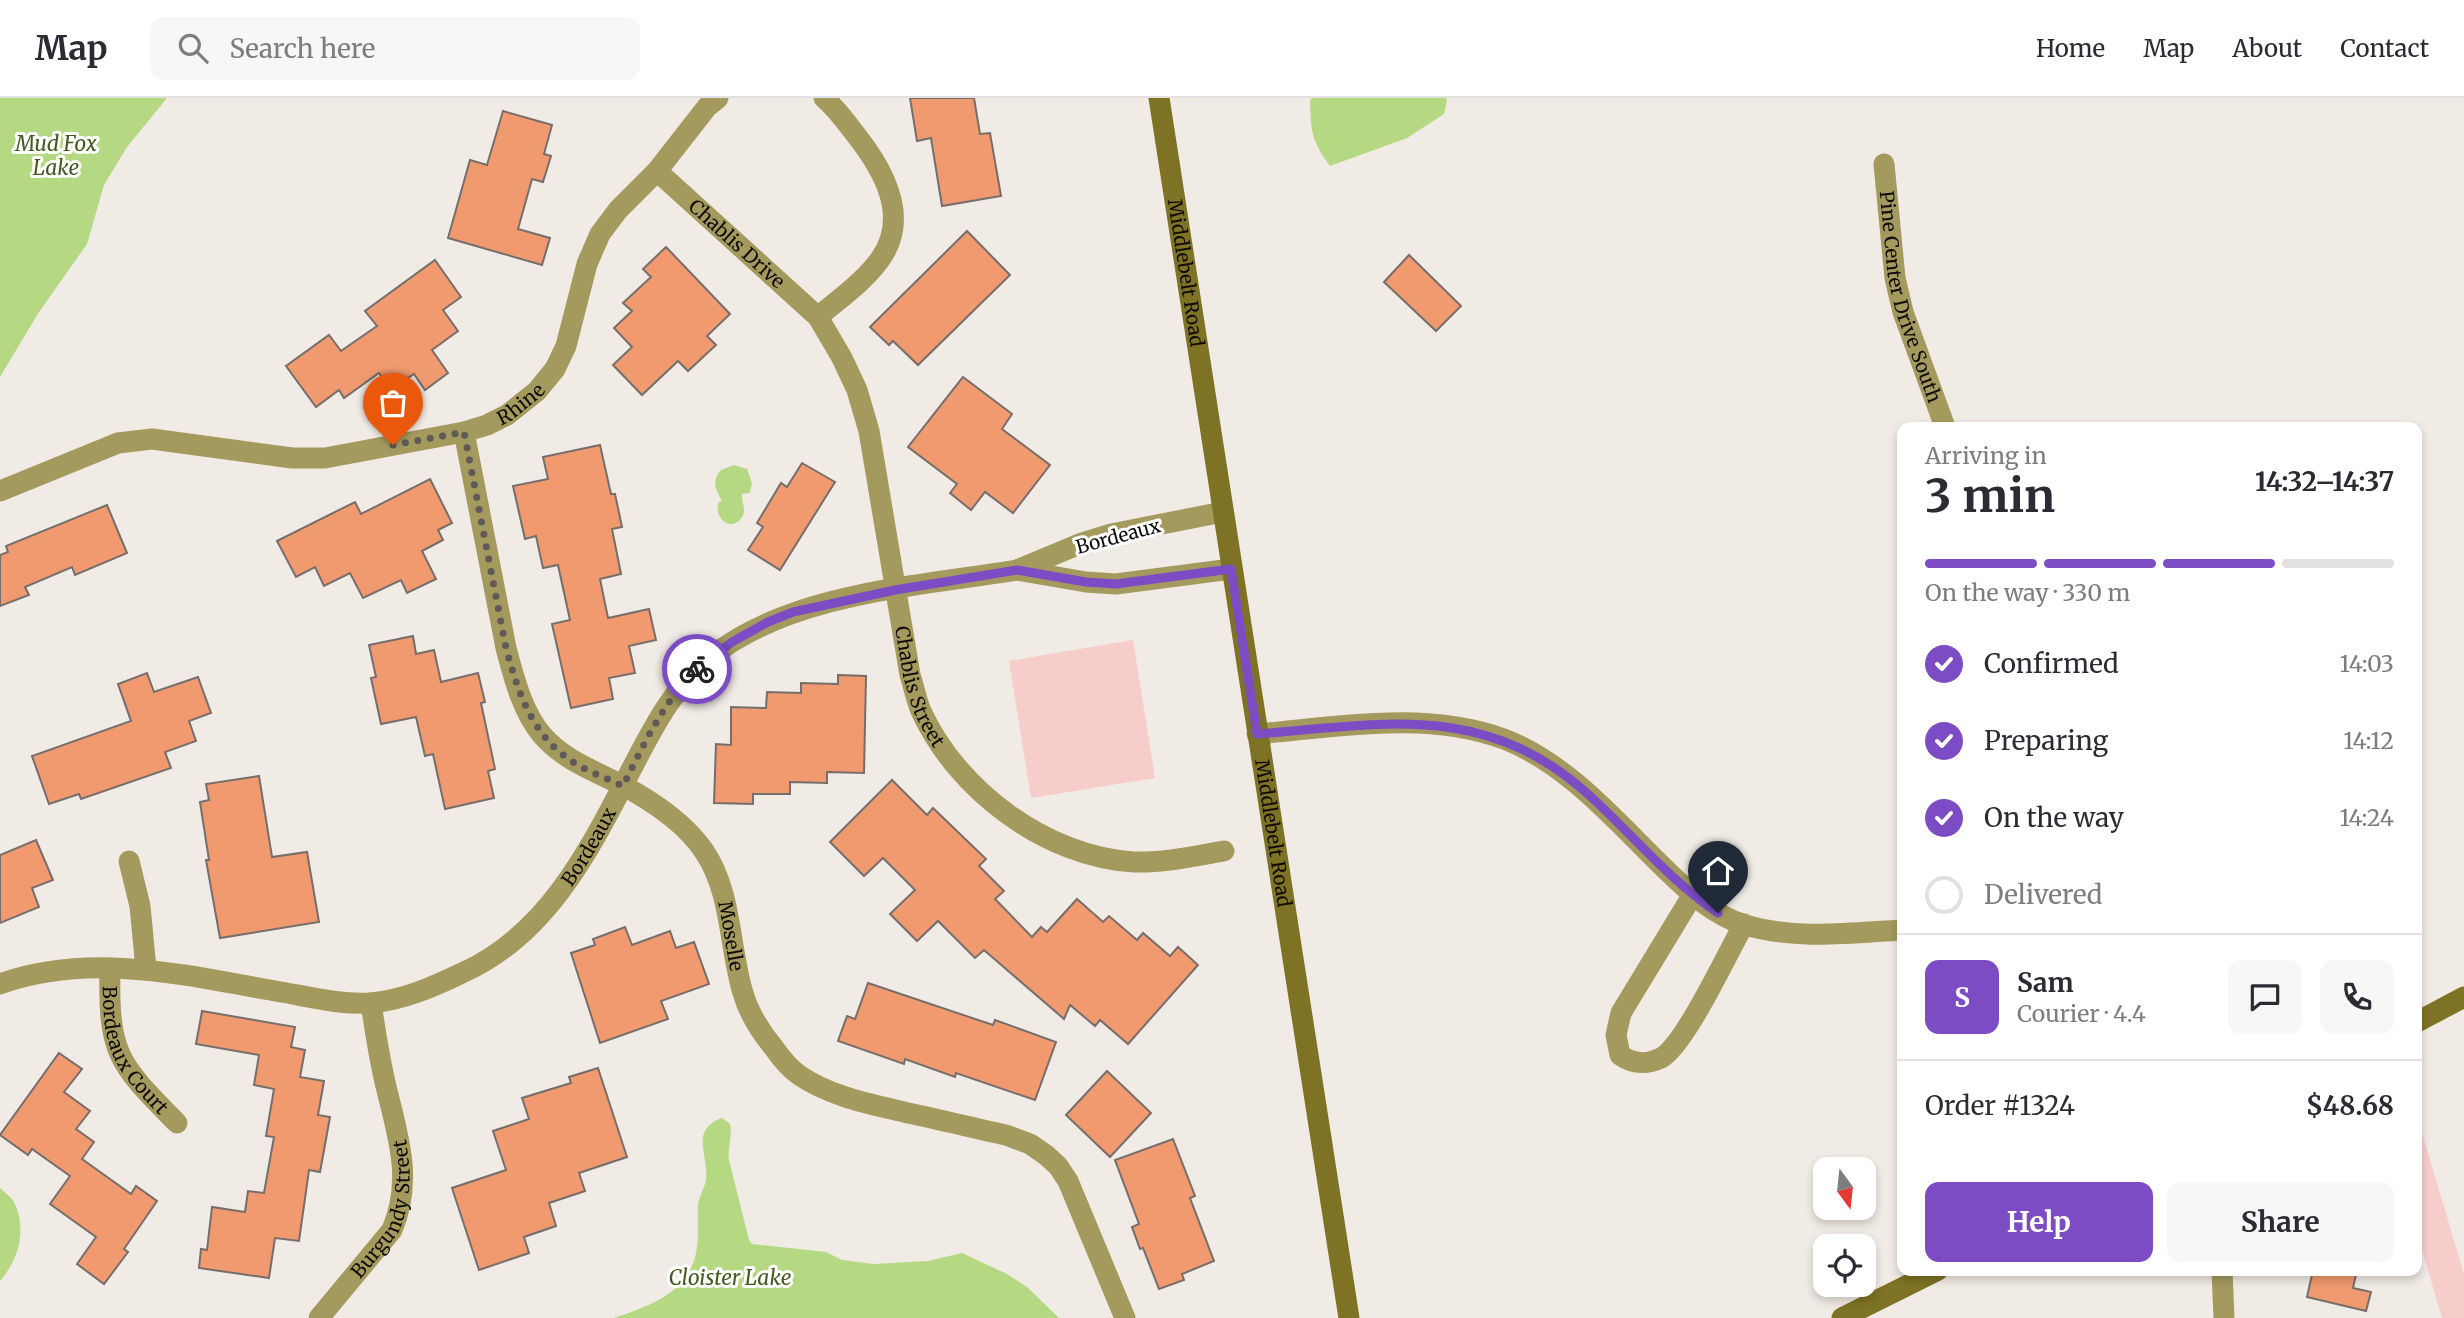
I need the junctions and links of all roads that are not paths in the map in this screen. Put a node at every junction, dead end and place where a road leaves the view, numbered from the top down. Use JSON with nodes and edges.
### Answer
{"nodes":[{"id":1,"x":718,"y":98,"type":"edge"},
{"id":2,"x":824,"y":98,"type":"edge"},
{"id":3,"x":1159,"y":98,"type":"edge"},
{"id":4,"x":1884,"y":164,"type":"dead end"},
{"id":5,"x":657,"y":171,"type":"junction"},
{"id":6,"x":818,"y":317,"type":"junction"},
{"id":7,"x":1943,"y":422,"type":"edge"},
{"id":8,"x":464,"y":432,"type":"junction"},
{"id":9,"x":0,"y":491,"type":"edge"},
{"id":10,"x":1223,"y":512,"type":"junction"},
{"id":11,"x":1231,"y":569,"type":"junction"},
{"id":12,"x":1017,"y":570,"type":"junction"},
{"id":13,"x":895,"y":590,"type":"junction"},
{"id":14,"x":1257,"y":734,"type":"junction"},
{"id":15,"x":623,"y":786,"type":"junction"},
{"id":16,"x":1224,"y":851,"type":"dead end"},
{"id":17,"x":129,"y":861,"type":"dead end"},
{"id":18,"x":1692,"y":895,"type":"junction"},
{"id":19,"x":1744,"y":924,"type":"junction"},
{"id":20,"x":1897,"y":930,"type":"edge"},
{"id":21,"x":110,"y":968,"type":"junction"},
{"id":22,"x":146,"y":970,"type":"junction"},
{"id":23,"x":0,"y":984,"type":"edge"},
{"id":24,"x":2464,"y":997,"type":"edge"},
{"id":25,"x":371,"y":1003,"type":"junction"},
{"id":26,"x":2422,"y":1019,"type":"edge"},
{"id":27,"x":177,"y":1123,"type":"dead end"},
{"id":28,"x":1926,"y":1276,"type":"edge"},
{"id":29,"x":2222,"y":1276,"type":"edge"},
{"id":30,"x":319,"y":1318,"type":"edge"},
{"id":31,"x":1125,"y":1318,"type":"edge"},
{"id":32,"x":1349,"y":1318,"type":"edge"},
{"id":33,"x":1842,"y":1318,"type":"edge"},
{"id":34,"x":2224,"y":1318,"type":"edge"}],
"edges":[{"from":1,"to":5,"type":"street","name":"Rhine"},
{"from":2,"to":6,"type":"street"},
{"from":3,"to":10,"type":"street","name":"Middlebelt Road"},
{"from":4,"to":7,"type":"street","name":"Pine Center Drive South"},
{"from":5,"to":6,"type":"street","name":"Chablis Drive"},
{"from":5,"to":8,"type":"street","name":"Rhine"},
{"from":6,"to":13,"type":"street","name":"Chablis Street"},
{"from":8,"to":9,"type":"street","name":"Rhine"},
{"from":8,"to":15,"type":"street","name":"Moselle"},
{"from":10,"to":11,"type":"street","name":"Middlebelt Road"},
{"from":10,"to":12,"type":"street","name":"Bordeaux"},
{"from":11,"to":12,"type":"street","name":"Bordeaux"},
{"from":11,"to":14,"type":"street","name":"Middlebelt Road"},
{"from":12,"to":13,"type":"street","name":"Bordeaux"},
{"from":13,"to":15,"type":"street","name":"Bordeaux"},
{"from":13,"to":16,"type":"street","name":"Chablis Street"},
{"from":14,"to":18,"type":"street"},
{"from":14,"to":32,"type":"street","name":"Middlebelt Road"},
{"from":15,"to":25,"type":"street","name":"Bordeaux"},
{"from":15,"to":31,"type":"street","name":"Moselle"},
{"from":17,"to":22,"type":"street"},
{"from":18,"to":19,"type":"street"},
{"from":18,"to":19,"type":"street"},
{"from":19,"to":20,"type":"street"},
{"from":21,"to":22,"type":"street","name":"Bordeaux"},
{"from":21,"to":23,"type":"street","name":"Bordeaux"},
{"from":21,"to":27,"type":"street","name":"Bordeaux Court"},
{"from":22,"to":25,"type":"street","name":"Bordeaux"},
{"from":24,"to":26,"type":"street"},
{"from":25,"to":30,"type":"street","name":"Burgundy Street"},
{"from":28,"to":33,"type":"street"},
{"from":29,"to":34,"type":"street"}]}
